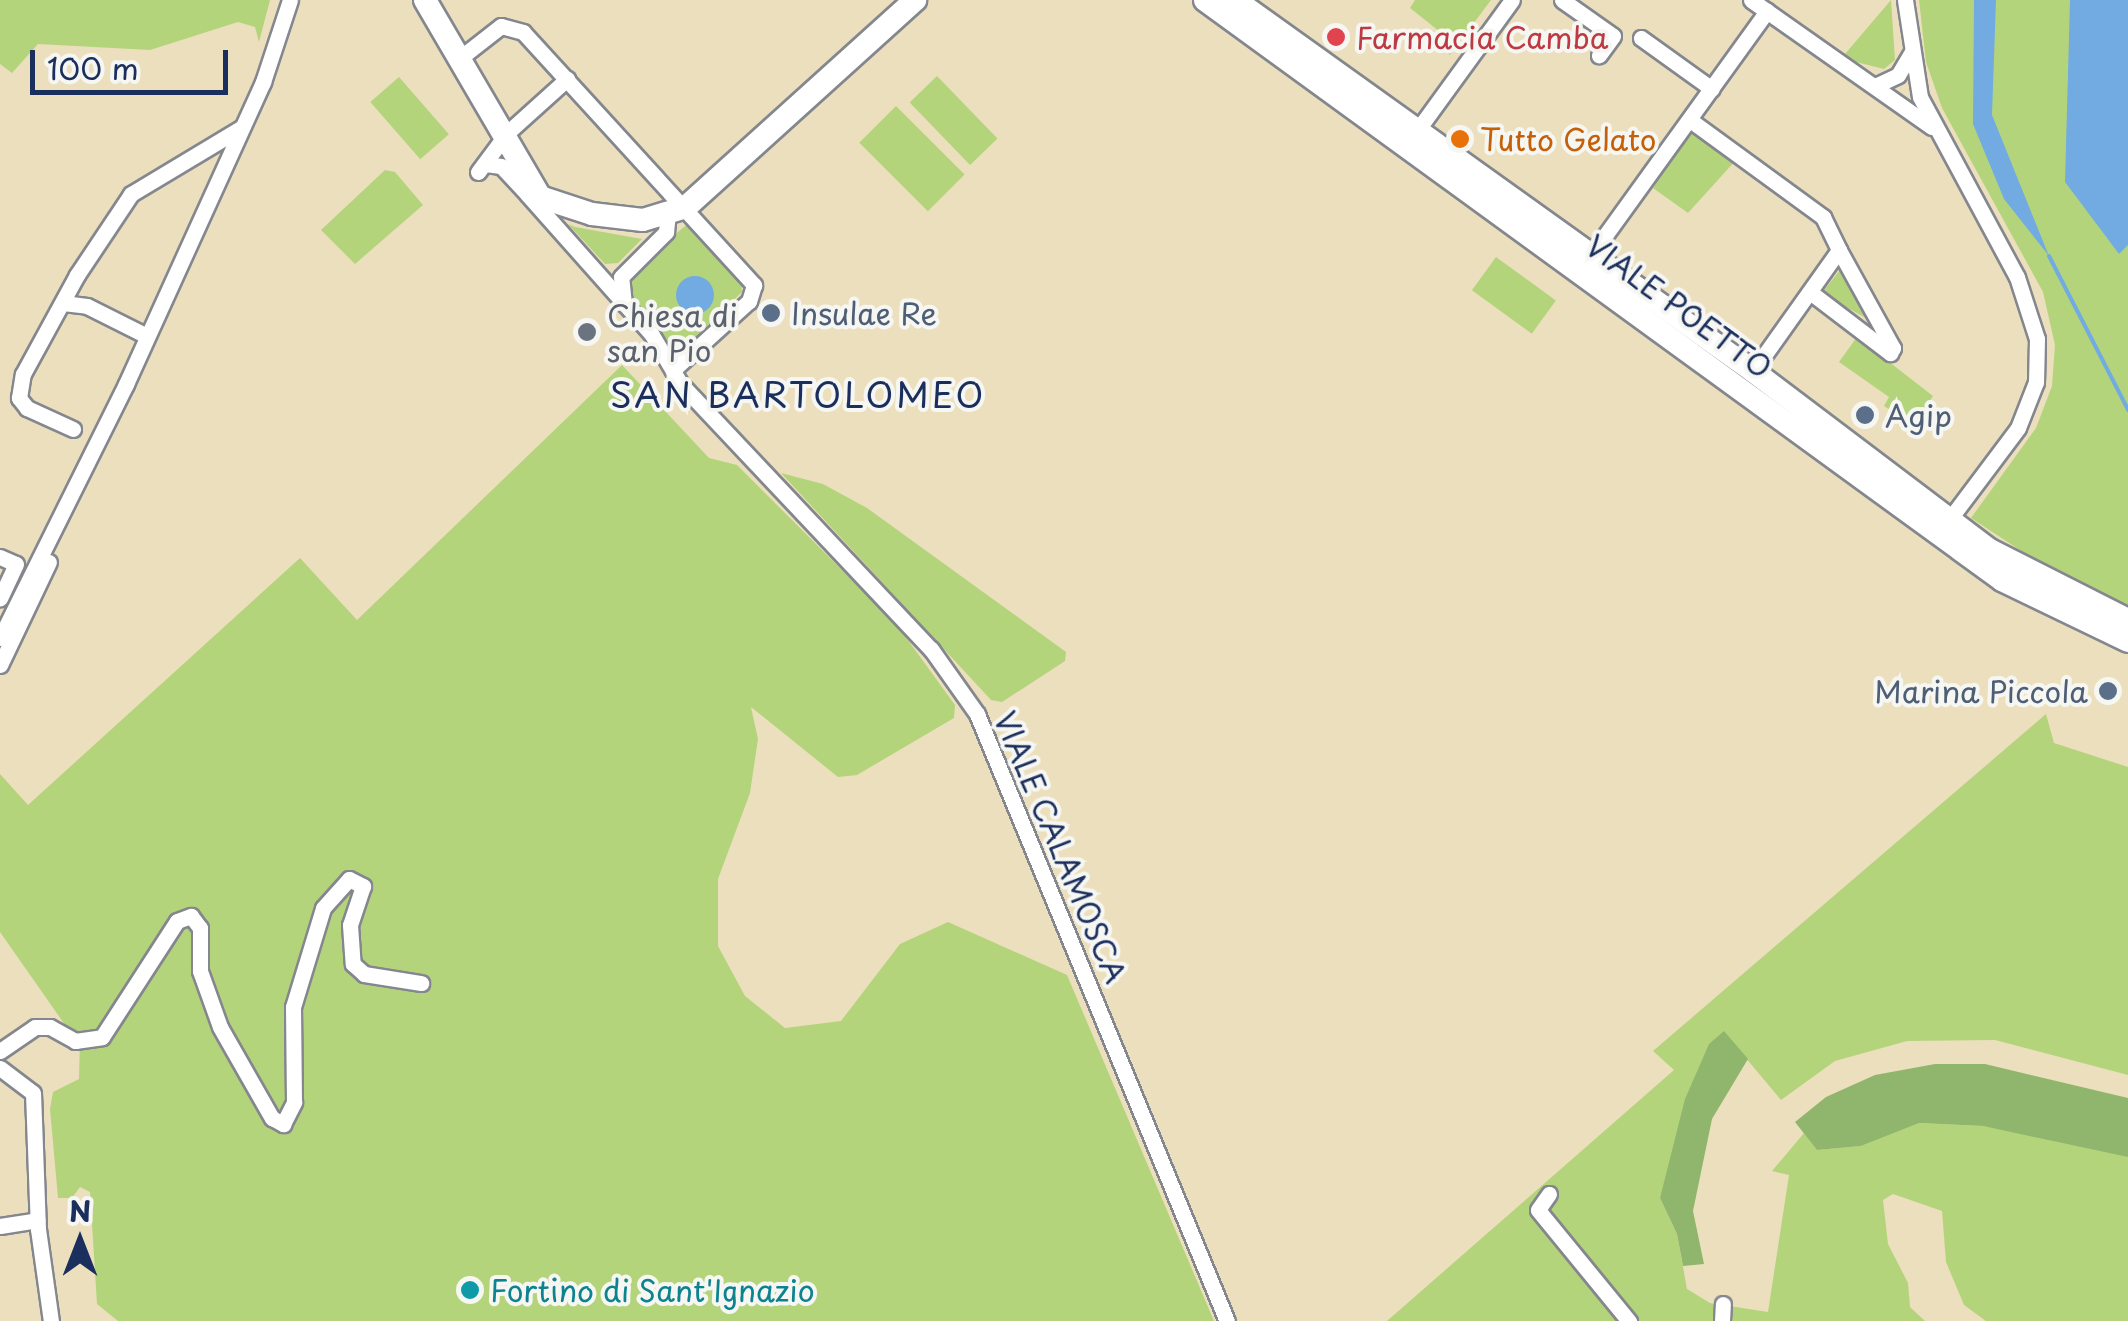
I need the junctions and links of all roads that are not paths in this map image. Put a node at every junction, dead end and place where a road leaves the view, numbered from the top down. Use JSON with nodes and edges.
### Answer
{"nodes":[{"id":1,"x":290,"y":0,"type":"edge"},
{"id":2,"x":425,"y":0,"type":"edge"},
{"id":3,"x":915,"y":0,"type":"edge"},
{"id":4,"x":1206,"y":0,"type":"edge"},
{"id":5,"x":1235,"y":0,"type":"edge"},
{"id":6,"x":1512,"y":0,"type":"edge"},
{"id":7,"x":1562,"y":0,"type":"edge"},
{"id":8,"x":1751,"y":0,"type":"edge"},
{"id":9,"x":1905,"y":0,"type":"edge"},
{"id":10,"x":1767,"y":12,"type":"junction"},
{"id":11,"x":1641,"y":38,"type":"dead end"},
{"id":12,"x":1911,"y":53,"type":"junction"},
{"id":13,"x":1598,"y":55,"type":"dead end"},
{"id":14,"x":460,"y":58,"type":"junction"},
{"id":15,"x":567,"y":79,"type":"junction"},
{"id":16,"x":1877,"y":85,"type":"junction"},
{"id":17,"x":1712,"y":89,"type":"junction"},
{"id":18,"x":1690,"y":120,"type":"junction"},
{"id":19,"x":241,"y":128,"type":"junction"},
{"id":20,"x":1419,"y":128,"type":"junction"},
{"id":21,"x":1932,"y":128,"type":"junction"},
{"id":22,"x":507,"y":134,"type":"junction"},
{"id":23,"x":183,"y":164,"type":"junction"},
{"id":24,"x":220,"y":174,"type":"junction"},
{"id":25,"x":527,"y":186,"type":"junction"},
{"id":26,"x":677,"y":210,"type":"junction"},
{"id":27,"x":1839,"y":250,"type":"junction"},
{"id":28,"x":1591,"y":254,"type":"junction"},
{"id":29,"x":1810,"y":292,"type":"junction"},
{"id":30,"x":63,"y":303,"type":"junction"},
{"id":31,"x":624,"y":304,"type":"junction"},
{"id":32,"x":148,"y":336,"type":"junction"},
{"id":33,"x":673,"y":370,"type":"junction"},
{"id":34,"x":1753,"y":370,"type":"junction"},
{"id":35,"x":126,"y":384,"type":"junction"},
{"id":36,"x":73,"y":429,"type":"dead end"},
{"id":37,"x":1949,"y":520,"type":"junction"},
{"id":38,"x":8,"y":561,"type":"edge"},
{"id":39,"x":32,"y":572,"type":"junction"},
{"id":40,"x":0,"y":599,"type":"edge"},
{"id":41,"x":2128,"y":620,"type":"edge"},
{"id":42,"x":2128,"y":641,"type":"edge"},
{"id":43,"x":3,"y":642,"type":"edge"},
{"id":44,"x":0,"y":665,"type":"edge"},
{"id":45,"x":420,"y":983,"type":"dead end"},
{"id":46,"x":0,"y":1051,"type":"edge"},
{"id":47,"x":0,"y":1068,"type":"edge"},
{"id":48,"x":1548,"y":1194,"type":"dead end"},
{"id":49,"x":38,"y":1220,"type":"junction"},
{"id":50,"x":0,"y":1226,"type":"edge"},
{"id":51,"x":52,"y":1321,"type":"edge"},
{"id":52,"x":1228,"y":1321,"type":"edge"},
{"id":53,"x":1629,"y":1321,"type":"edge"}],
"edges":[{"from":1,"to":19,"type":"street"},
{"from":2,"to":14,"type":"main road"},
{"from":3,"to":26,"type":"main road"},
{"from":4,"to":42,"type":"main road","name":"VIALE POETTO"},
{"from":5,"to":20,"type":"main road","name":"VIALE POETTO"},
{"from":6,"to":20,"type":"street"},
{"from":7,"to":13,"type":"street"},
{"from":8,"to":10,"type":"street"},
{"from":9,"to":12,"type":"street"},
{"from":10,"to":16,"type":"street"},
{"from":10,"to":17,"type":"street"},
{"from":11,"to":17,"type":"street"},
{"from":12,"to":16,"type":"street"},
{"from":12,"to":21,"type":"street"},
{"from":14,"to":15,"type":"street"},
{"from":14,"to":22,"type":"main road"},
{"from":15,"to":22,"type":"street"},
{"from":15,"to":26,"type":"street"},
{"from":16,"to":21,"type":"street"},
{"from":17,"to":18,"type":"street"},
{"from":18,"to":27,"type":"street"},
{"from":18,"to":28,"type":"street"},
{"from":19,"to":23,"type":"street"},
{"from":19,"to":24,"type":"street"},
{"from":20,"to":28,"type":"main road","name":"VIALE POETTO"},
{"from":21,"to":37,"type":"street"},
{"from":22,"to":25,"type":"main road"},
{"from":22,"to":25,"type":"street","name":"VIALE CALAMOSCA"},
{"from":23,"to":24,"type":"street"},
{"from":23,"to":30,"type":"street"},
{"from":24,"to":32,"type":"street"},
{"from":25,"to":26,"type":"main road"},
{"from":25,"to":31,"type":"street","name":"VIALE CALAMOSCA"},
{"from":26,"to":31,"type":"street"},
{"from":26,"to":33,"type":"street"},
{"from":27,"to":29,"type":"street"},
{"from":27,"to":29,"type":"street"},
{"from":28,"to":34,"type":"main road","name":"VIALE POETTO"},
{"from":29,"to":34,"type":"street"},
{"from":30,"to":32,"type":"street"},
{"from":30,"to":36,"type":"street"},
{"from":31,"to":33,"type":"street","name":"VIALE CALAMOSCA"},
{"from":32,"to":35,"type":"street"},
{"from":33,"to":52,"type":"street","name":"VIALE CALAMOSCA"},
{"from":34,"to":37,"type":"main road","name":"VIALE POETTO"},
{"from":35,"to":39,"type":"street"},
{"from":35,"to":43,"type":"street"},
{"from":37,"to":41,"type":"main road","name":"VIALE POETTO"},
{"from":38,"to":39,"type":"street"},
{"from":38,"to":40,"type":"street"},
{"from":39,"to":43,"type":"street"},
{"from":43,"to":44,"type":"street"},
{"from":45,"to":46,"type":"street"},
{"from":47,"to":49,"type":"street"},
{"from":48,"to":53,"type":"street"},
{"from":49,"to":50,"type":"street"},
{"from":49,"to":51,"type":"street"}]}
